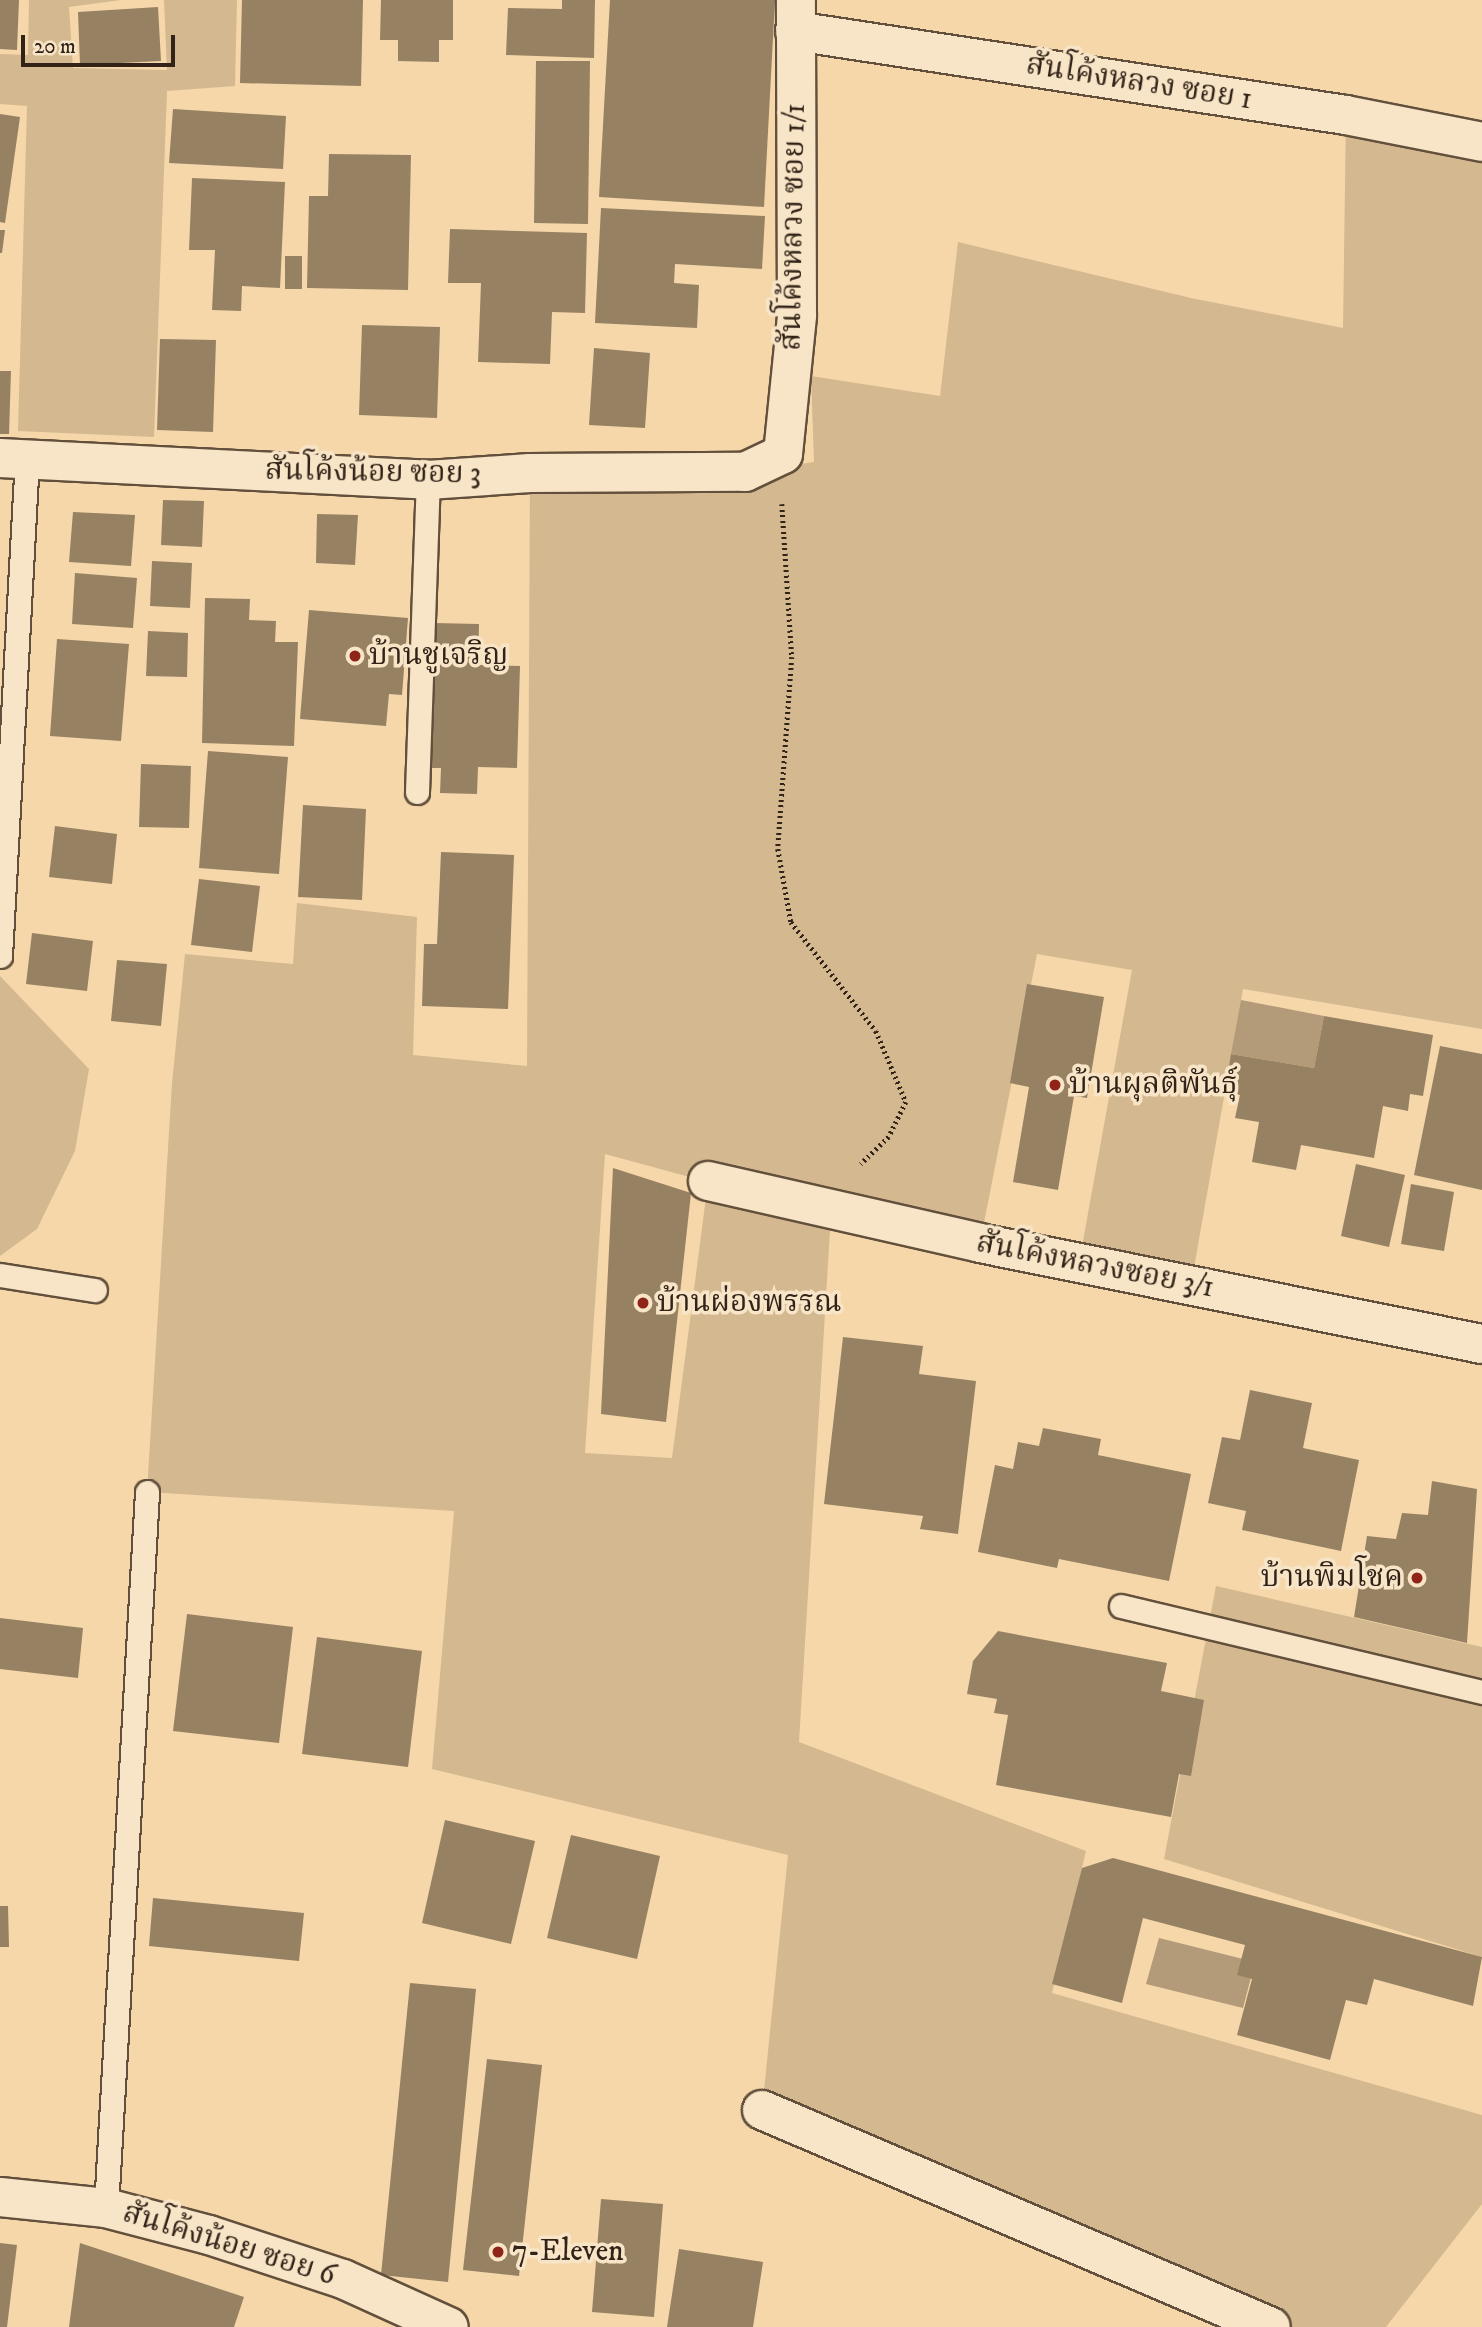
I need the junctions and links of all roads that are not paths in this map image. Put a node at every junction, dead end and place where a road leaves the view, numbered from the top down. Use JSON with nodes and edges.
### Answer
{"nodes":[{"id":1,"x":796,"y":15,"type":"edge"},
{"id":2,"x":1482,"y":142,"type":"edge"},
{"id":3,"x":783,"y":454,"type":"joint"},
{"id":4,"x":14,"y":458,"type":"edge"},
{"id":5,"x":428,"y":480,"type":"junction"},
{"id":6,"x":417,"y":792,"type":"dead end"},
{"id":7,"x":0,"y":956,"type":"edge"},
{"id":8,"x":709,"y":1181,"type":"dead end"},
{"id":9,"x":0,"y":1275,"type":"edge"},
{"id":10,"x":95,"y":1290,"type":"dead end"},
{"id":11,"x":1482,"y":1344,"type":"edge"},
{"id":12,"x":147,"y":1492,"type":"dead end"},
{"id":13,"x":1121,"y":1606,"type":"dead end"},
{"id":14,"x":1482,"y":1692,"type":"edge"},
{"id":15,"x":762,"y":2110,"type":"dead end"},
{"id":16,"x":0,"y":2197,"type":"edge"},
{"id":17,"x":106,"y":2208,"type":"junction"},
{"id":18,"x":449,"y":2327,"type":"edge"},
{"id":19,"x":1272,"y":2327,"type":"edge"}],
"edges":[{"from":1,"to":2,"type":"street","name":"สันโค้งหลวง ซอย 1"},
{"from":1,"to":3,"type":"street","name":"สันโค้งหลวง ซอย 1/1"},
{"from":3,"to":5,"type":"street","name":"สันโค้งน้อย ซอย 3"},
{"from":4,"to":5,"type":"street","name":"สันโค้งน้อย ซอย 3"},
{"from":4,"to":7,"type":"lane"},
{"from":5,"to":6,"type":"lane"},
{"from":8,"to":11,"type":"street","name":"สันโค้งหลวงซอย 3/1"},
{"from":9,"to":10,"type":"lane"},
{"from":12,"to":17,"type":"lane"},
{"from":13,"to":14,"type":"lane"},
{"from":15,"to":19,"type":"street"},
{"from":16,"to":17,"type":"street","name":"สันโค้งน้อย ซอย 6"},
{"from":17,"to":18,"type":"street","name":"สันโค้งน้อย ซอย 6"}]}
